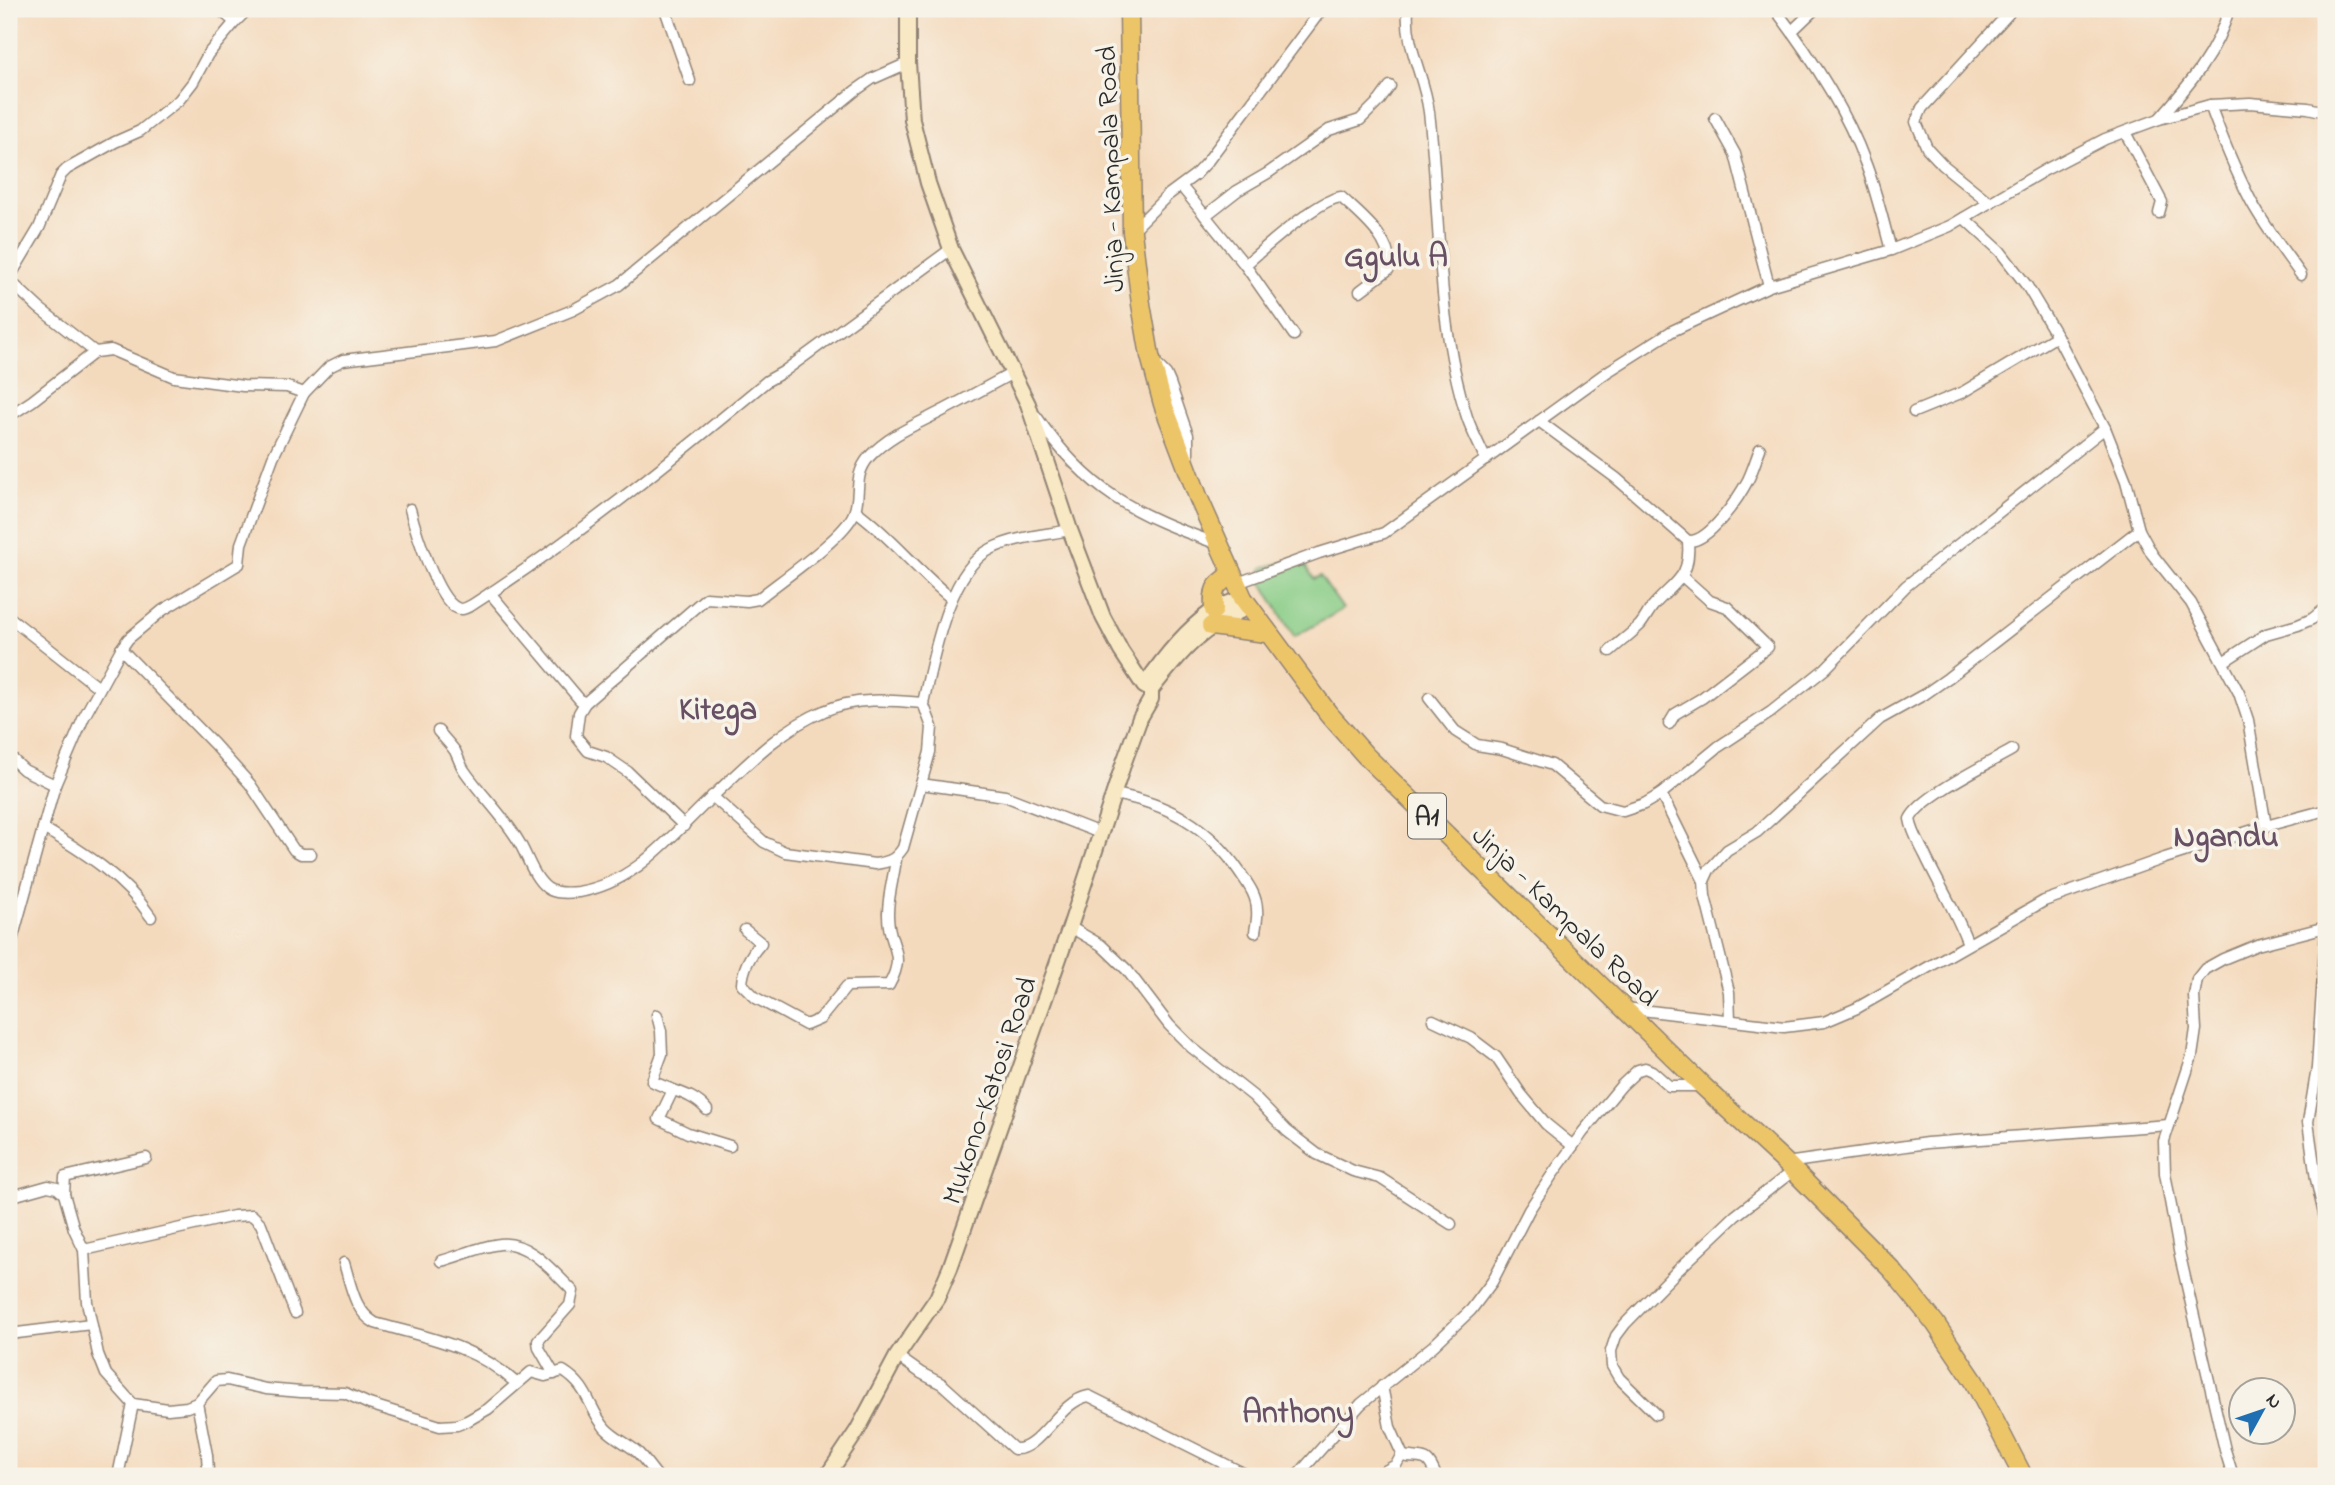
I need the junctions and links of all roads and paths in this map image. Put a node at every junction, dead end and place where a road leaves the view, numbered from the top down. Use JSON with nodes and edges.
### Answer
{"nodes":[{"id":1,"x":219,"y":9,"type":"edge"},
{"id":2,"x":248,"y":9,"type":"edge"},
{"id":3,"x":665,"y":9,"type":"edge"},
{"id":4,"x":908,"y":9,"type":"edge"},
{"id":5,"x":1129,"y":9,"type":"edge"},
{"id":6,"x":1322,"y":9,"type":"edge"},
{"id":7,"x":1408,"y":9,"type":"edge"},
{"id":8,"x":1775,"y":9,"type":"edge"},
{"id":9,"x":1815,"y":9,"type":"edge"},
{"id":10,"x":2229,"y":9,"type":"edge"},
{"id":11,"x":2009,"y":13,"type":"dead end"},
{"id":12,"x":235,"y":22,"type":"junction"},
{"id":13,"x":1792,"y":31,"type":"junction"},
{"id":14,"x":908,"y":63,"type":"junction"},
{"id":15,"x":690,"y":81,"type":"dead end"},
{"id":16,"x":1390,"y":86,"type":"dead end"},
{"id":17,"x":2210,"y":105,"type":"junction"},
{"id":18,"x":2326,"y":112,"type":"edge"},
{"id":19,"x":1715,"y":118,"type":"dead end"},
{"id":20,"x":2159,"y":119,"type":"junction"},
{"id":21,"x":2124,"y":132,"type":"junction"},
{"id":22,"x":1181,"y":186,"type":"junction"},
{"id":23,"x":1990,"y":202,"type":"junction"},
{"id":24,"x":2159,"y":213,"type":"dead end"},
{"id":25,"x":1206,"y":216,"type":"junction"},
{"id":26,"x":1964,"y":218,"type":"junction"},
{"id":27,"x":1132,"y":232,"type":"junction"},
{"id":28,"x":951,"y":249,"type":"junction"},
{"id":29,"x":1891,"y":250,"type":"junction"},
{"id":30,"x":1245,"y":265,"type":"junction"},
{"id":31,"x":9,"y":274,"type":"edge"},
{"id":32,"x":2301,"y":275,"type":"dead end"},
{"id":33,"x":9,"y":280,"type":"edge"},
{"id":34,"x":1769,"y":286,"type":"junction"},
{"id":35,"x":1360,"y":291,"type":"dead end"},
{"id":36,"x":1294,"y":335,"type":"dead end"},
{"id":37,"x":2057,"y":337,"type":"junction"},
{"id":38,"x":95,"y":352,"type":"junction"},
{"id":39,"x":1013,"y":373,"type":"junction"},
{"id":40,"x":304,"y":393,"type":"junction"},
{"id":41,"x":1028,"y":404,"type":"junction"},
{"id":42,"x":1914,"y":412,"type":"dead end"},
{"id":43,"x":9,"y":416,"type":"edge"},
{"id":44,"x":1539,"y":421,"type":"junction"},
{"id":45,"x":2105,"y":428,"type":"junction"},
{"id":46,"x":1760,"y":449,"type":"dead end"},
{"id":47,"x":1486,"y":460,"type":"junction"},
{"id":48,"x":410,"y":509,"type":"dead end"},
{"id":49,"x":856,"y":511,"type":"junction"},
{"id":50,"x":1070,"y":530,"type":"junction"},
{"id":51,"x":2139,"y":530,"type":"junction"},
{"id":52,"x":1689,"y":541,"type":"junction"},
{"id":53,"x":1218,"y":544,"type":"junction"},
{"id":54,"x":1682,"y":576,"type":"junction"},
{"id":55,"x":1239,"y":591,"type":"junction"},
{"id":56,"x":490,"y":593,"type":"junction"},
{"id":57,"x":951,"y":598,"type":"junction"},
{"id":58,"x":2326,"y":608,"type":"edge"},
{"id":59,"x":9,"y":617,"type":"edge"},
{"id":60,"x":1213,"y":618,"type":"junction"},
{"id":61,"x":1266,"y":633,"type":"junction"},
{"id":62,"x":121,"y":649,"type":"junction"},
{"id":63,"x":1610,"y":651,"type":"dead end"},
{"id":64,"x":2222,"y":662,"type":"junction"},
{"id":65,"x":99,"y":688,"type":"junction"},
{"id":66,"x":1149,"y":691,"type":"junction"},
{"id":67,"x":1429,"y":698,"type":"dead end"},
{"id":68,"x":585,"y":703,"type":"junction"},
{"id":69,"x":923,"y":703,"type":"junction"},
{"id":70,"x":1669,"y":724,"type":"dead end"},
{"id":71,"x":438,"y":731,"type":"dead end"},
{"id":72,"x":2012,"y":750,"type":"dead end"},
{"id":73,"x":9,"y":756,"type":"edge"},
{"id":74,"x":921,"y":783,"type":"junction"},
{"id":75,"x":55,"y":785,"type":"junction"},
{"id":76,"x":1661,"y":793,"type":"junction"},
{"id":77,"x":1113,"y":794,"type":"junction"},
{"id":78,"x":712,"y":796,"type":"junction"},
{"id":79,"x":2326,"y":810,"type":"edge"},
{"id":80,"x":684,"y":826,"type":"junction"},
{"id":81,"x":2266,"y":826,"type":"junction"},
{"id":82,"x":43,"y":828,"type":"junction"},
{"id":83,"x":1100,"y":833,"type":"junction"},
{"id":84,"x":311,"y":854,"type":"dead end"},
{"id":85,"x":896,"y":859,"type":"junction"},
{"id":86,"x":1704,"y":881,"type":"junction"},
{"id":87,"x":151,"y":917,"type":"dead end"},
{"id":88,"x":1070,"y":927,"type":"junction"},
{"id":89,"x":2326,"y":927,"type":"edge"},
{"id":90,"x":745,"y":930,"type":"dead end"},
{"id":91,"x":1255,"y":932,"type":"dead end"},
{"id":92,"x":1968,"y":944,"type":"junction"},
{"id":93,"x":9,"y":951,"type":"edge"},
{"id":94,"x":1624,"y":1008,"type":"junction"},
{"id":95,"x":657,"y":1015,"type":"dead end"},
{"id":96,"x":1433,"y":1020,"type":"dead end"},
{"id":97,"x":1730,"y":1020,"type":"junction"},
{"id":98,"x":1703,"y":1086,"type":"junction"},
{"id":99,"x":673,"y":1090,"type":"junction"},
{"id":100,"x":708,"y":1110,"type":"dead end"},
{"id":101,"x":2169,"y":1125,"type":"junction"},
{"id":102,"x":730,"y":1146,"type":"dead end"},
{"id":103,"x":1573,"y":1146,"type":"junction"},
{"id":104,"x":146,"y":1158,"type":"dead end"},
{"id":105,"x":1790,"y":1166,"type":"junction"},
{"id":106,"x":64,"y":1194,"type":"junction"},
{"id":107,"x":9,"y":1197,"type":"edge"},
{"id":108,"x":2326,"y":1223,"type":"edge"},
{"id":109,"x":1451,"y":1224,"type":"dead end"},
{"id":110,"x":83,"y":1250,"type":"junction"},
{"id":111,"x":441,"y":1261,"type":"dead end"},
{"id":112,"x":344,"y":1263,"type":"dead end"},
{"id":113,"x":295,"y":1313,"type":"dead end"},
{"id":114,"x":92,"y":1324,"type":"junction"},
{"id":115,"x":9,"y":1334,"type":"edge"},
{"id":116,"x":897,"y":1356,"type":"junction"},
{"id":117,"x":554,"y":1374,"type":"junction"},
{"id":118,"x":516,"y":1383,"type":"junction"},
{"id":119,"x":1382,"y":1386,"type":"junction"},
{"id":120,"x":197,"y":1403,"type":"junction"},
{"id":121,"x":133,"y":1404,"type":"junction"},
{"id":122,"x":1656,"y":1413,"type":"dead end"},
{"id":123,"x":1402,"y":1457,"type":"junction"},
{"id":124,"x":208,"y":1472,"type":"dead end"},
{"id":125,"x":118,"y":1476,"type":"edge"},
{"id":126,"x":657,"y":1476,"type":"edge"},
{"id":127,"x":827,"y":1476,"type":"edge"},
{"id":128,"x":1249,"y":1476,"type":"edge"},
{"id":129,"x":1297,"y":1476,"type":"edge"},
{"id":130,"x":1376,"y":1476,"type":"edge"},
{"id":131,"x":1436,"y":1476,"type":"edge"},
{"id":132,"x":2023,"y":1476,"type":"edge"},
{"id":133,"x":2234,"y":1476,"type":"edge"}],
"edges":[{"from":1,"to":12,"type":"street"},
{"from":2,"to":12,"type":"street"},
{"from":3,"to":15,"type":"street"},
{"from":4,"to":14,"type":"main road"},
{"from":5,"to":27,"type":"highway","name":"Jinja - Kampala Road","number":"A1"},
{"from":6,"to":22,"type":"street"},
{"from":7,"to":47,"type":"street"},
{"from":8,"to":13,"type":"street"},
{"from":9,"to":13,"type":"street"},
{"from":10,"to":20,"type":"street"},
{"from":11,"to":23,"type":"street"},
{"from":12,"to":31,"type":"street"},
{"from":13,"to":29,"type":"street"},
{"from":14,"to":28,"type":"main road"},
{"from":14,"to":40,"type":"street"},
{"from":16,"to":25,"type":"street"},
{"from":17,"to":18,"type":"street"},
{"from":17,"to":20,"type":"street"},
{"from":17,"to":32,"type":"street"},
{"from":19,"to":34,"type":"street"},
{"from":20,"to":21,"type":"street"},
{"from":21,"to":23,"type":"street"},
{"from":21,"to":24,"type":"street"},
{"from":22,"to":25,"type":"street"},
{"from":22,"to":27,"type":"street"},
{"from":23,"to":26,"type":"street"},
{"from":25,"to":30,"type":"street"},
{"from":26,"to":29,"type":"street"},
{"from":26,"to":37,"type":"street"},
{"from":27,"to":53,"type":"highway","name":"Jinja - Kampala Road","number":"A1"},
{"from":28,"to":39,"type":"main road"},
{"from":28,"to":56,"type":"street"},
{"from":29,"to":34,"type":"street"},
{"from":30,"to":35,"type":"street"},
{"from":30,"to":36,"type":"street"},
{"from":33,"to":38,"type":"street"},
{"from":34,"to":44,"type":"street"},
{"from":37,"to":42,"type":"street"},
{"from":37,"to":45,"type":"street"},
{"from":38,"to":40,"type":"street"},
{"from":38,"to":43,"type":"street"},
{"from":39,"to":41,"type":"main road"},
{"from":39,"to":49,"type":"street"},
{"from":40,"to":62,"type":"street"},
{"from":41,"to":50,"type":"main road"},
{"from":41,"to":53,"type":"street"},
{"from":44,"to":47,"type":"street"},
{"from":44,"to":52,"type":"street"},
{"from":45,"to":51,"type":"street"},
{"from":45,"to":76,"type":"street"},
{"from":46,"to":52,"type":"street"},
{"from":47,"to":55,"type":"street"},
{"from":48,"to":56,"type":"street"},
{"from":49,"to":57,"type":"street"},
{"from":49,"to":68,"type":"street"},
{"from":50,"to":57,"type":"street"},
{"from":50,"to":66,"type":"main road"},
{"from":51,"to":64,"type":"street"},
{"from":51,"to":86,"type":"street"},
{"from":52,"to":54,"type":"street"},
{"from":53,"to":55,"type":"highway","name":"Jinja - Kampala Road","number":"A1"},
{"from":54,"to":63,"type":"street"},
{"from":54,"to":70,"type":"street"},
{"from":55,"to":60,"type":"main road","name":"Mukono-Katosi Road"},
{"from":55,"to":60,"type":"highway"},
{"from":55,"to":61,"type":"highway","name":"Jinja - Kampala Road","number":"A1"},
{"from":56,"to":68,"type":"street"},
{"from":57,"to":69,"type":"street"},
{"from":58,"to":64,"type":"street"},
{"from":59,"to":65,"type":"street"},
{"from":60,"to":61,"type":"highway"},
{"from":60,"to":66,"type":"main road","name":"Mukono-Katosi Road"},
{"from":61,"to":94,"type":"highway","name":"Jinja - Kampala Road","number":"A1"},
{"from":62,"to":65,"type":"street"},
{"from":62,"to":84,"type":"street"},
{"from":64,"to":81,"type":"street"},
{"from":65,"to":75,"type":"street"},
{"from":66,"to":77,"type":"main road","name":"Mukono-Katosi Road"},
{"from":67,"to":76,"type":"street"},
{"from":68,"to":80,"type":"street"},
{"from":69,"to":74,"type":"street"},
{"from":69,"to":78,"type":"street"},
{"from":71,"to":80,"type":"street"},
{"from":72,"to":92,"type":"street"},
{"from":73,"to":75,"type":"street"},
{"from":74,"to":83,"type":"street"},
{"from":74,"to":85,"type":"street"},
{"from":75,"to":82,"type":"street"},
{"from":76,"to":86,"type":"street"},
{"from":77,"to":83,"type":"main road","name":"Mukono-Katosi Road"},
{"from":77,"to":91,"type":"street"},
{"from":78,"to":80,"type":"street"},
{"from":78,"to":85,"type":"street"},
{"from":79,"to":81,"type":"street"},
{"from":81,"to":92,"type":"street"},
{"from":82,"to":87,"type":"street"},
{"from":82,"to":93,"type":"street"},
{"from":83,"to":88,"type":"main road","name":"Mukono-Katosi Road"},
{"from":85,"to":90,"type":"street"},
{"from":86,"to":97,"type":"street"},
{"from":88,"to":109,"type":"street"},
{"from":88,"to":116,"type":"main road","name":"Mukono-Katosi Road"},
{"from":89,"to":101,"type":"street"},
{"from":89,"to":108,"type":"street"},
{"from":92,"to":97,"type":"street"},
{"from":94,"to":97,"type":"street"},
{"from":94,"to":98,"type":"highway","name":"Jinja - Kampala Road","number":"A1"},
{"from":95,"to":99,"type":"street"},
{"from":96,"to":103,"type":"street"},
{"from":98,"to":103,"type":"street"},
{"from":98,"to":105,"type":"highway","name":"Jinja - Kampala Road","number":"A1"},
{"from":99,"to":100,"type":"street"},
{"from":99,"to":102,"type":"street"},
{"from":101,"to":105,"type":"street"},
{"from":101,"to":133,"type":"street"},
{"from":103,"to":119,"type":"street"},
{"from":104,"to":106,"type":"street"},
{"from":105,"to":122,"type":"street"},
{"from":105,"to":132,"type":"highway","name":"Jinja - Kampala Road","number":"A1"},
{"from":106,"to":107,"type":"street"},
{"from":106,"to":110,"type":"street"},
{"from":110,"to":113,"type":"street"},
{"from":110,"to":114,"type":"street"},
{"from":111,"to":117,"type":"street"},
{"from":112,"to":118,"type":"street"},
{"from":114,"to":115,"type":"street"},
{"from":114,"to":121,"type":"street"},
{"from":116,"to":127,"type":"main road","name":"Mukono-Katosi Road"},
{"from":116,"to":128,"type":"street"},
{"from":117,"to":118,"type":"street"},
{"from":117,"to":126,"type":"street"},
{"from":118,"to":120,"type":"street"},
{"from":119,"to":123,"type":"street"},
{"from":119,"to":129,"type":"street"},
{"from":120,"to":121,"type":"street"},
{"from":120,"to":124,"type":"street"},
{"from":121,"to":125,"type":"street"},
{"from":123,"to":130,"type":"street"},
{"from":123,"to":131,"type":"street"}]}
